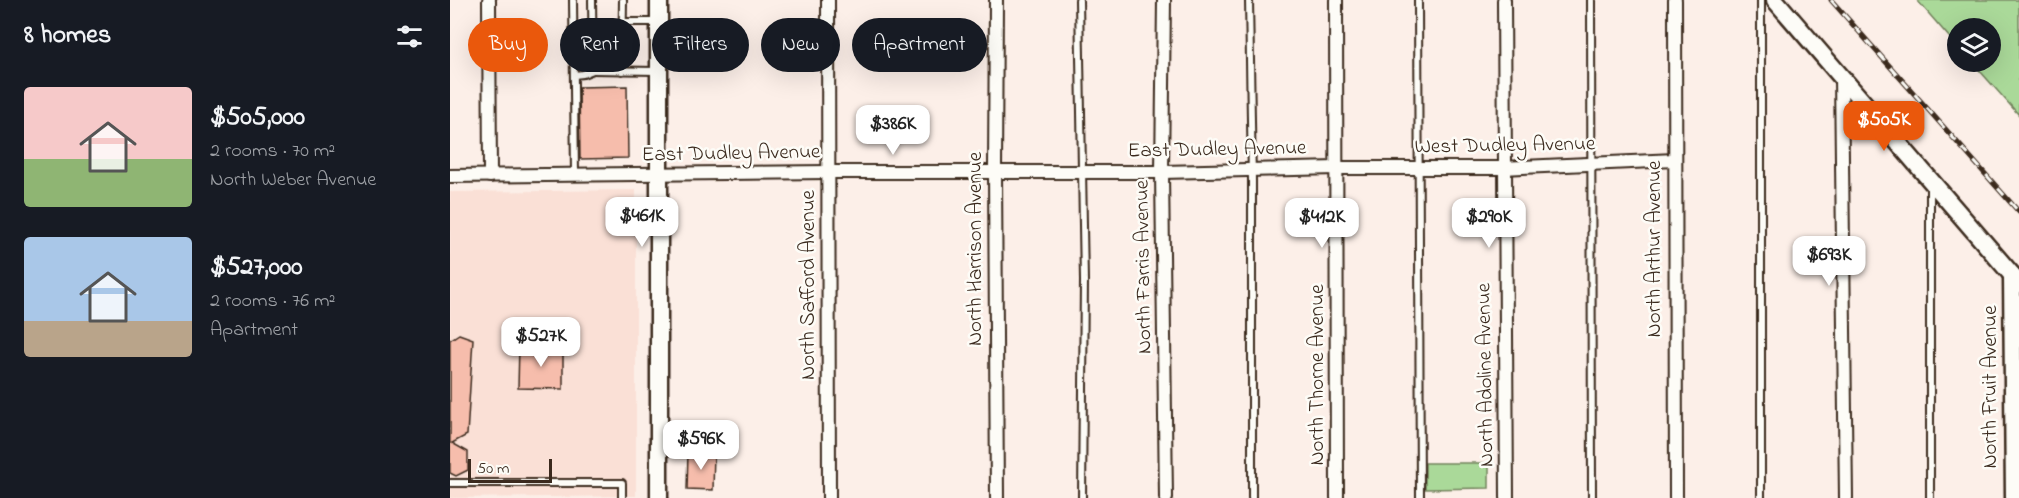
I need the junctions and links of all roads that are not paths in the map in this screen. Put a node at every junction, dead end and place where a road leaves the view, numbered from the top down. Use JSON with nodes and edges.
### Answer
{"nodes":[{"id":1,"x":489,"y":0,"type":"edge"},
{"id":2,"x":573,"y":0,"type":"edge"},
{"id":3,"x":592,"y":0,"type":"edge"},
{"id":4,"x":623,"y":0,"type":"edge"},
{"id":5,"x":659,"y":0,"type":"edge"},
{"id":6,"x":828,"y":0,"type":"edge"},
{"id":7,"x":996,"y":0,"type":"edge"},
{"id":8,"x":1079,"y":0,"type":"edge"},
{"id":9,"x":1164,"y":0,"type":"edge"},
{"id":10,"x":1249,"y":0,"type":"edge"},
{"id":11,"x":1336,"y":0,"type":"edge"},
{"id":12,"x":1418,"y":0,"type":"edge"},
{"id":13,"x":1504,"y":0,"type":"edge"},
{"id":14,"x":1591,"y":0,"type":"edge"},
{"id":15,"x":1675,"y":0,"type":"edge"},
{"id":16,"x":1761,"y":0,"type":"edge"},
{"id":17,"x":1775,"y":0,"type":"edge"},
{"id":18,"x":592,"y":18,"type":"edge"},
{"id":19,"x":623,"y":18,"type":"edge"},
{"id":20,"x":659,"y":18,"type":"edge"},
{"id":21,"x":588,"y":72,"type":"edge"},
{"id":22,"x":659,"y":72,"type":"edge"},
{"id":23,"x":574,"y":75,"type":"junction"},
{"id":24,"x":1841,"y":76,"type":"junction"},
{"id":25,"x":1675,"y":160,"type":"junction"},
{"id":26,"x":1592,"y":164,"type":"junction"},
{"id":27,"x":1337,"y":168,"type":"junction"},
{"id":28,"x":1419,"y":168,"type":"junction"},
{"id":29,"x":1503,"y":168,"type":"junction"},
{"id":30,"x":995,"y":170,"type":"junction"},
{"id":31,"x":1251,"y":170,"type":"junction"},
{"id":32,"x":829,"y":171,"type":"junction"},
{"id":33,"x":1081,"y":171,"type":"junction"},
{"id":34,"x":1162,"y":171,"type":"junction"},
{"id":35,"x":660,"y":174,"type":"junction"},
{"id":36,"x":450,"y":176,"type":"edge"},
{"id":37,"x":490,"y":176,"type":"junction"},
{"id":38,"x":574,"y":176,"type":"junction"},
{"id":39,"x":1930,"y":179,"type":"junction"},
{"id":40,"x":2016,"y":279,"type":"edge"},
{"id":41,"x":450,"y":483,"type":"edge"},
{"id":42,"x":622,"y":498,"type":"edge"},
{"id":43,"x":659,"y":498,"type":"edge"},
{"id":44,"x":829,"y":498,"type":"edge"},
{"id":45,"x":997,"y":498,"type":"edge"},
{"id":46,"x":1082,"y":498,"type":"edge"},
{"id":47,"x":1166,"y":498,"type":"edge"},
{"id":48,"x":1252,"y":498,"type":"edge"},
{"id":49,"x":1337,"y":498,"type":"edge"},
{"id":50,"x":1420,"y":498,"type":"edge"},
{"id":51,"x":1507,"y":498,"type":"edge"},
{"id":52,"x":1592,"y":498,"type":"edge"},
{"id":53,"x":1676,"y":498,"type":"edge"},
{"id":54,"x":1761,"y":498,"type":"edge"},
{"id":55,"x":1846,"y":498,"type":"edge"},
{"id":56,"x":1930,"y":498,"type":"edge"},
{"id":57,"x":2014,"y":498,"type":"edge"}],
"edges":[{"from":1,"to":37,"type":"street"},
{"from":2,"to":23,"type":"lane"},
{"from":3,"to":18,"type":"lane"},
{"from":4,"to":19,"type":"lane"},
{"from":5,"to":20,"type":"street"},
{"from":6,"to":32,"type":"street","name":"North Safford Avenue"},
{"from":7,"to":30,"type":"street","name":"North Harrison Avenue"},
{"from":8,"to":33,"type":"lane"},
{"from":9,"to":34,"type":"street","name":"North Farris Avenue"},
{"from":10,"to":31,"type":"lane"},
{"from":11,"to":27,"type":"street","name":"North Thorne Avenue"},
{"from":12,"to":28,"type":"lane"},
{"from":13,"to":29,"type":"street","name":"North Adoline Avenue"},
{"from":14,"to":26,"type":"lane"},
{"from":15,"to":25,"type":"street","name":"North Arthur Avenue"},
{"from":16,"to":54,"type":"lane"},
{"from":17,"to":24,"type":"street"},
{"from":21,"to":23,"type":"lane"},
{"from":22,"to":35,"type":"street"},
{"from":23,"to":38,"type":"lane"},
{"from":24,"to":39,"type":"street"},
{"from":24,"to":55,"type":"street"},
{"from":25,"to":26,"type":"street","name":"West Dudley Avenue"},
{"from":25,"to":53,"type":"street","name":"North Arthur Avenue"},
{"from":26,"to":29,"type":"street","name":"West Dudley Avenue"},
{"from":26,"to":52,"type":"lane"},
{"from":27,"to":28,"type":"street","name":"West Dudley Avenue"},
{"from":27,"to":31,"type":"street","name":"East Dudley Avenue"},
{"from":27,"to":49,"type":"street","name":"North Thorne Avenue"},
{"from":28,"to":29,"type":"street","name":"West Dudley Avenue"},
{"from":28,"to":50,"type":"lane"},
{"from":29,"to":51,"type":"street","name":"North Adoline Avenue"},
{"from":30,"to":32,"type":"street","name":"East Dudley Avenue"},
{"from":30,"to":33,"type":"street","name":"East Dudley Avenue"},
{"from":30,"to":45,"type":"street","name":"North Harrison Avenue"},
{"from":31,"to":34,"type":"street","name":"East Dudley Avenue"},
{"from":31,"to":48,"type":"lane"},
{"from":32,"to":35,"type":"street","name":"East Dudley Avenue"},
{"from":32,"to":44,"type":"street","name":"North Safford Avenue"},
{"from":33,"to":34,"type":"street","name":"East Dudley Avenue"},
{"from":33,"to":46,"type":"lane"},
{"from":34,"to":47,"type":"street","name":"North Farris Avenue"},
{"from":35,"to":38,"type":"street","name":"East Dudley Avenue"},
{"from":35,"to":43,"type":"street"},
{"from":36,"to":37,"type":"street","name":"East Dudley Avenue"},
{"from":37,"to":38,"type":"street","name":"East Dudley Avenue"},
{"from":39,"to":40,"type":"street"},
{"from":39,"to":56,"type":"lane"},
{"from":40,"to":57,"type":"street","name":"North Fruit Avenue"},
{"from":41,"to":42,"type":"lane"}]}
